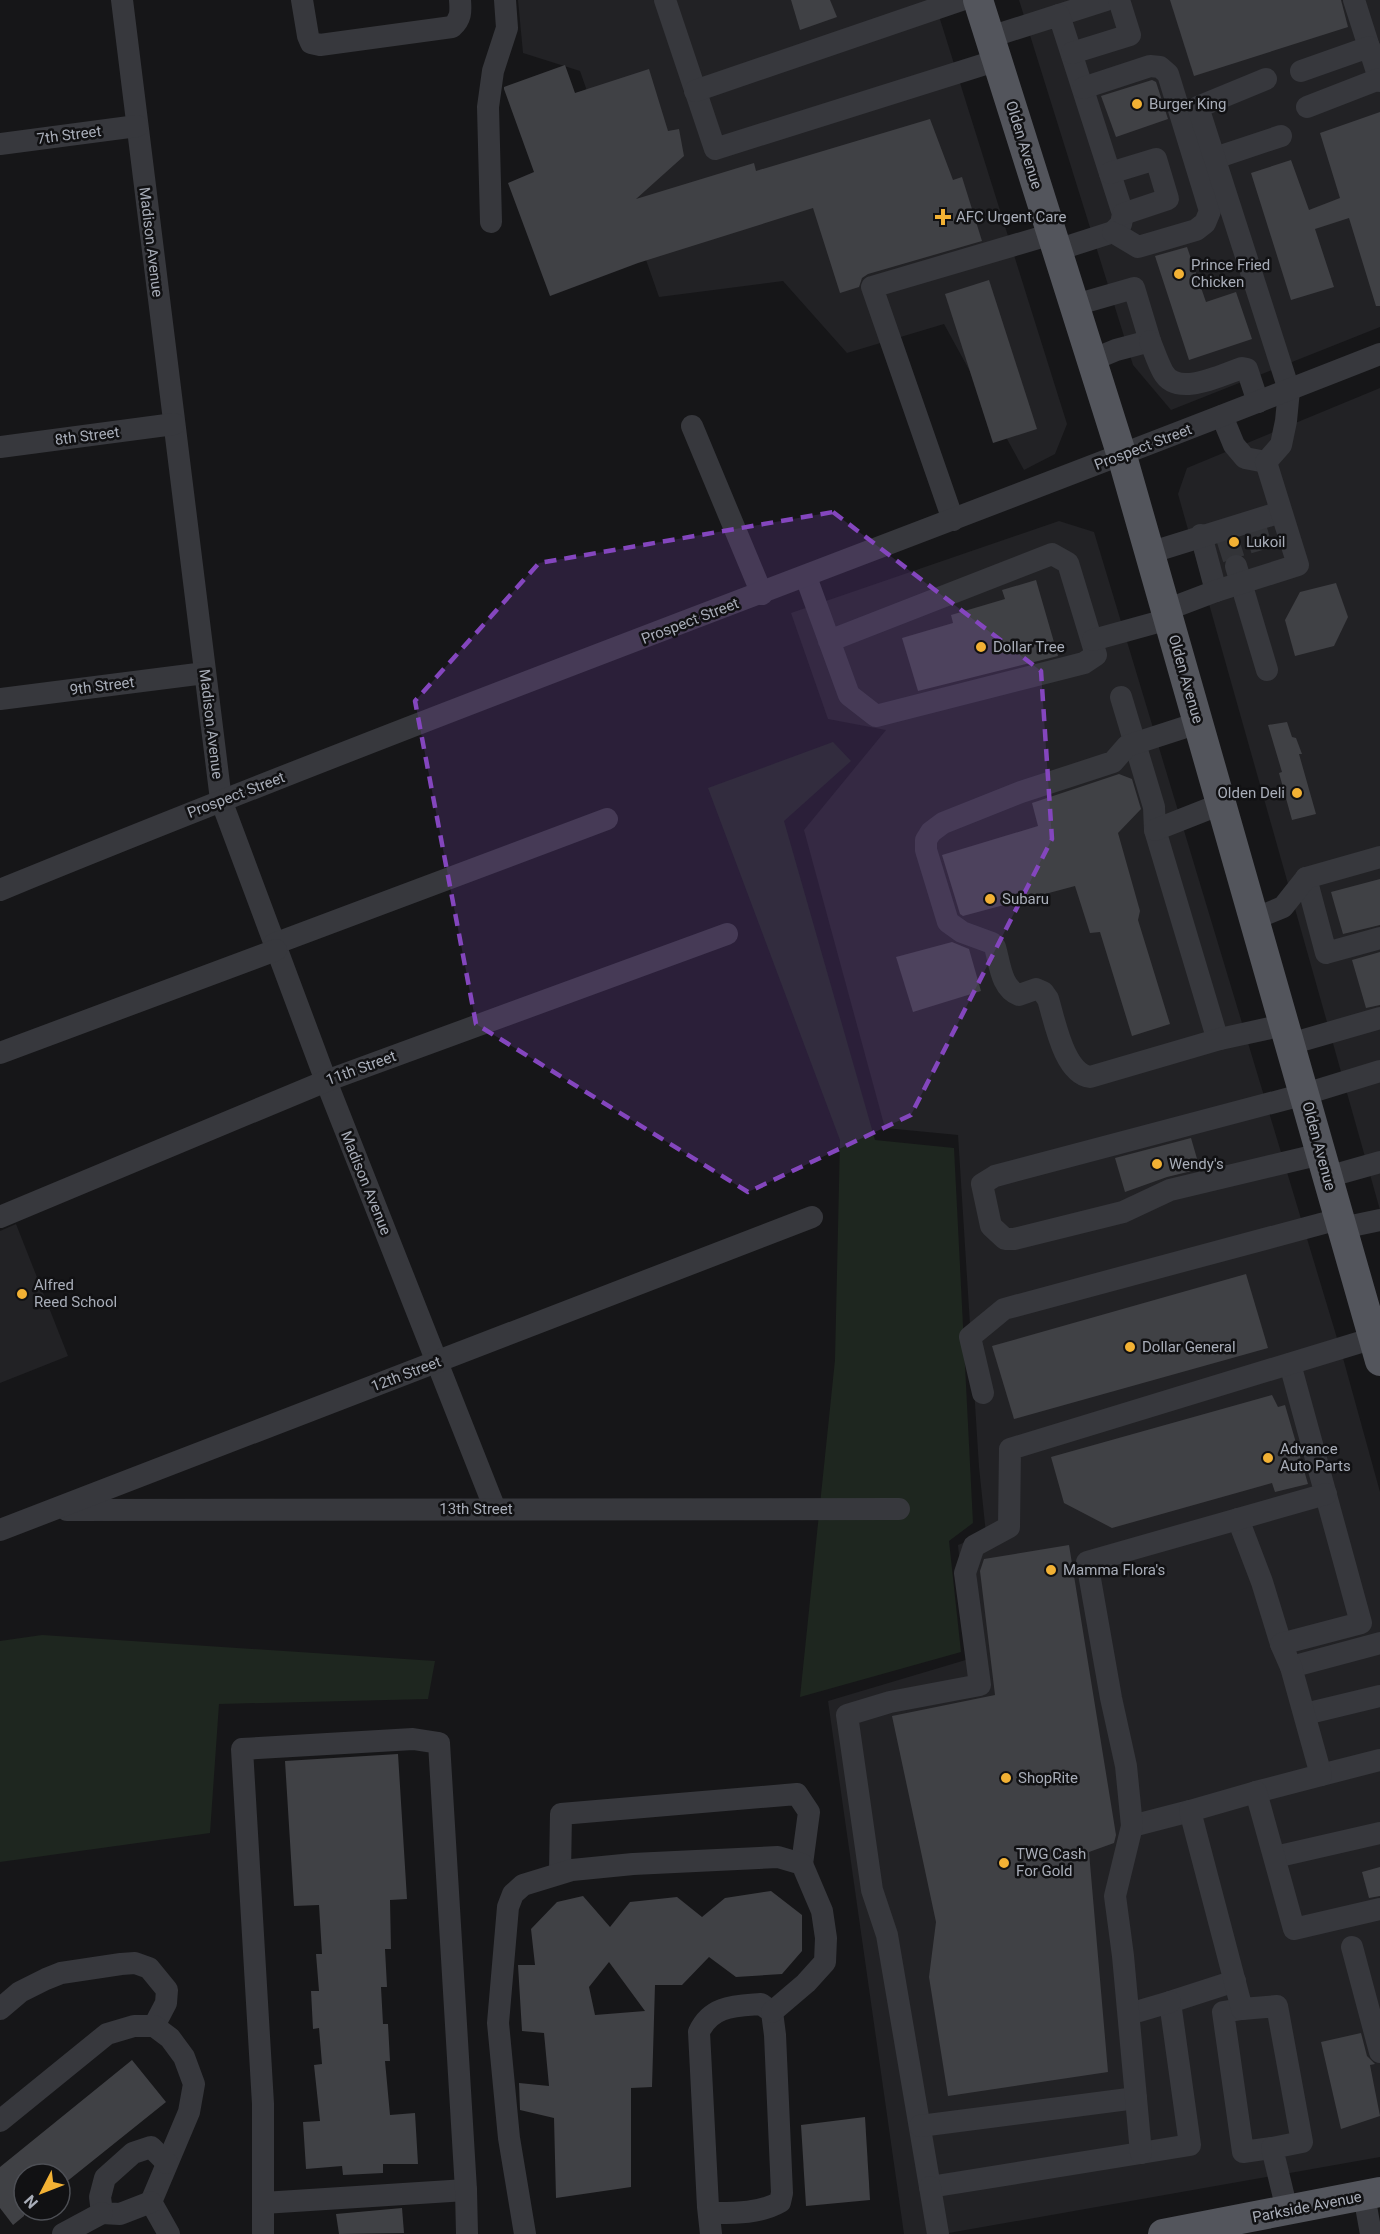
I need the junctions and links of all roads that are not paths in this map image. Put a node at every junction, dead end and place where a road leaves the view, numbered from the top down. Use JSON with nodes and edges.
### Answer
{"nodes":[{"id":1,"x":122,"y":0,"type":"edge"},
{"id":2,"x":302,"y":0,"type":"edge"},
{"id":3,"x":460,"y":0,"type":"edge"},
{"id":4,"x":505,"y":0,"type":"edge"},
{"id":5,"x":665,"y":0,"type":"edge"},
{"id":6,"x":961,"y":0,"type":"edge"},
{"id":7,"x":978,"y":0,"type":"edge"},
{"id":8,"x":1106,"y":0,"type":"edge"},
{"id":9,"x":1119,"y":0,"type":"edge"},
{"id":10,"x":1354,"y":0,"type":"edge"},
{"id":11,"x":1059,"y":15,"type":"junction"},
{"id":12,"x":1369,"y":47,"type":"junction"},
{"id":13,"x":994,"y":49,"type":"junction"},
{"id":14,"x":1072,"y":53,"type":"junction"},
{"id":15,"x":1301,"y":71,"type":"dead end"},
{"id":16,"x":1266,"y":79,"type":"dead end"},
{"id":17,"x":1380,"y":80,"type":"edge"},
{"id":18,"x":1083,"y":88,"type":"junction"},
{"id":19,"x":695,"y":91,"type":"junction"},
{"id":20,"x":1307,"y":107,"type":"dead end"},
{"id":21,"x":137,"y":126,"type":"junction"},
{"id":22,"x":1281,"y":136,"type":"dead end"},
{"id":23,"x":0,"y":144,"type":"edge"},
{"id":24,"x":1190,"y":147,"type":"junction"},
{"id":25,"x":1215,"y":158,"type":"junction"},
{"id":26,"x":1156,"y":159,"type":"junction"},
{"id":27,"x":1110,"y":173,"type":"junction"},
{"id":28,"x":491,"y":222,"type":"dead end"},
{"id":29,"x":1118,"y":223,"type":"junction"},
{"id":30,"x":1055,"y":242,"type":"junction"},
{"id":31,"x":1075,"y":305,"type":"junction"},
{"id":32,"x":1150,"y":341,"type":"junction"},
{"id":33,"x":1380,"y":354,"type":"edge"},
{"id":34,"x":1092,"y":360,"type":"junction"},
{"id":35,"x":1288,"y":390,"type":"junction"},
{"id":36,"x":1257,"y":402,"type":"junction"},
{"id":37,"x":1222,"y":416,"type":"junction"},
{"id":38,"x":174,"y":424,"type":"junction"},
{"id":39,"x":692,"y":426,"type":"dead end"},
{"id":40,"x":0,"y":447,"type":"edge"},
{"id":41,"x":1122,"y":456,"type":"junction"},
{"id":42,"x":1266,"y":462,"type":"junction"},
{"id":43,"x":1281,"y":512,"type":"junction"},
{"id":44,"x":953,"y":520,"type":"junction"},
{"id":45,"x":1201,"y":535,"type":"junction"},
{"id":46,"x":1149,"y":553,"type":"junction"},
{"id":47,"x":1238,"y":575,"type":"junction"},
{"id":48,"x":806,"y":577,"type":"junction"},
{"id":49,"x":1216,"y":591,"type":"junction"},
{"id":50,"x":762,"y":594,"type":"junction"},
{"id":51,"x":1167,"y":615,"type":"junction"},
{"id":52,"x":1093,"y":640,"type":"junction"},
{"id":53,"x":829,"y":641,"type":"junction"},
{"id":54,"x":1267,"y":670,"type":"dead end"},
{"id":55,"x":205,"y":673,"type":"junction"},
{"id":56,"x":1121,"y":696,"type":"dead end"},
{"id":57,"x":0,"y":699,"type":"edge"},
{"id":58,"x":1198,"y":723,"type":"junction"},
{"id":59,"x":1135,"y":743,"type":"junction"},
{"id":60,"x":221,"y":800,"type":"junction"},
{"id":61,"x":1221,"y":804,"type":"junction"},
{"id":62,"x":607,"y":819,"type":"dead end"},
{"id":63,"x":1155,"y":830,"type":"junction"},
{"id":64,"x":1380,"y":857,"type":"edge"},
{"id":65,"x":1306,"y":878,"type":"junction"},
{"id":66,"x":0,"y":890,"type":"edge"},
{"id":67,"x":1254,"y":919,"type":"junction"},
{"id":68,"x":727,"y":934,"type":"dead end"},
{"id":69,"x":1380,"y":938,"type":"edge"},
{"id":70,"x":275,"y":947,"type":"junction"},
{"id":71,"x":1380,"y":1018,"type":"edge"},
{"id":72,"x":1287,"y":1034,"type":"junction"},
{"id":73,"x":1220,"y":1039,"type":"junction"},
{"id":74,"x":0,"y":1053,"type":"edge"},
{"id":75,"x":1380,"y":1071,"type":"edge"},
{"id":76,"x":326,"y":1081,"type":"junction"},
{"id":77,"x":1305,"y":1094,"type":"junction"},
{"id":78,"x":1380,"y":1162,"type":"edge"},
{"id":79,"x":1324,"y":1165,"type":"junction"},
{"id":80,"x":0,"y":1217,"type":"edge"},
{"id":81,"x":812,"y":1217,"type":"dead end"},
{"id":82,"x":1380,"y":1220,"type":"edge"},
{"id":83,"x":1341,"y":1223,"type":"junction"},
{"id":84,"x":1378,"y":1350,"type":"edge"},
{"id":85,"x":436,"y":1362,"type":"junction"},
{"id":86,"x":1290,"y":1364,"type":"junction"},
{"id":87,"x":983,"y":1393,"type":"dead end"},
{"id":88,"x":1326,"y":1494,"type":"junction"},
{"id":89,"x":495,"y":1509,"type":"junction"},
{"id":90,"x":899,"y":1509,"type":"dead end"},
{"id":91,"x":54,"y":1510,"type":"junction"},
{"id":92,"x":1238,"y":1519,"type":"junction"},
{"id":93,"x":0,"y":1530,"type":"edge"},
{"id":94,"x":1380,"y":1642,"type":"edge"},
{"id":95,"x":1281,"y":1644,"type":"junction"},
{"id":96,"x":1291,"y":1667,"type":"junction"},
{"id":97,"x":1380,"y":1696,"type":"edge"},
{"id":98,"x":1305,"y":1714,"type":"junction"},
{"id":99,"x":1380,"y":1760,"type":"edge"},
{"id":100,"x":1322,"y":1775,"type":"junction"},
{"id":101,"x":1256,"y":1792,"type":"junction"},
{"id":102,"x":1190,"y":1811,"type":"junction"},
{"id":103,"x":1132,"y":1826,"type":"junction"},
{"id":104,"x":1380,"y":1833,"type":"edge"},
{"id":105,"x":1275,"y":1857,"type":"junction"},
{"id":106,"x":802,"y":1864,"type":"junction"},
{"id":107,"x":560,"y":1873,"type":"junction"},
{"id":108,"x":1380,"y":1909,"type":"edge"},
{"id":109,"x":1352,"y":1947,"type":"dead end"},
{"id":110,"x":1235,"y":1981,"type":"junction"},
{"id":111,"x":1170,"y":2002,"type":"junction"},
{"id":112,"x":1242,"y":2008,"type":"junction"},
{"id":113,"x":0,"y":2009,"type":"edge"},
{"id":114,"x":772,"y":2012,"type":"junction"},
{"id":115,"x":1129,"y":2014,"type":"junction"},
{"id":116,"x":154,"y":2026,"type":"junction"},
{"id":117,"x":1380,"y":2052,"type":"edge"},
{"id":118,"x":1136,"y":2098,"type":"junction"},
{"id":119,"x":0,"y":2121,"type":"edge"},
{"id":120,"x":920,"y":2126,"type":"junction"},
{"id":121,"x":1272,"y":2148,"type":"junction"},
{"id":122,"x":1142,"y":2153,"type":"junction"},
{"id":123,"x":167,"y":2163,"type":"junction"},
{"id":124,"x":930,"y":2187,"type":"junction"},
{"id":125,"x":466,"y":2190,"type":"junction"},
{"id":126,"x":1372,"y":2194,"type":"edge"},
{"id":127,"x":151,"y":2202,"type":"junction"},
{"id":128,"x":263,"y":2203,"type":"junction"},
{"id":129,"x":1287,"y":2210,"type":"junction"},
{"id":130,"x":102,"y":2213,"type":"junction"},
{"id":131,"x":710,"y":2223,"type":"edge"},
{"id":132,"x":63,"y":2234,"type":"edge"},
{"id":133,"x":169,"y":2234,"type":"edge"},
{"id":134,"x":263,"y":2234,"type":"edge"},
{"id":135,"x":467,"y":2234,"type":"edge"},
{"id":136,"x":525,"y":2234,"type":"edge"},
{"id":137,"x":938,"y":2234,"type":"edge"},
{"id":138,"x":1163,"y":2234,"type":"edge"},
{"id":139,"x":1371,"y":2234,"type":"edge"}],
"edges":[{"from":1,"to":21,"type":"street","name":"Madison Avenue"},
{"from":2,"to":3,"type":"street"},
{"from":4,"to":28,"type":"street"},
{"from":5,"to":19,"type":"street"},
{"from":6,"to":19,"type":"street"},
{"from":7,"to":13,"type":"main road","name":"Olden Avenue"},
{"from":8,"to":11,"type":"street"},
{"from":9,"to":14,"type":"street"},
{"from":10,"to":12,"type":"street"},
{"from":11,"to":13,"type":"street"},
{"from":11,"to":14,"type":"street"},
{"from":12,"to":15,"type":"street"},
{"from":12,"to":17,"type":"street"},
{"from":13,"to":19,"type":"street"},
{"from":13,"to":30,"type":"main road","name":"Olden Avenue"},
{"from":14,"to":18,"type":"street"},
{"from":16,"to":25,"type":"street"},
{"from":17,"to":20,"type":"street"},
{"from":18,"to":24,"type":"street"},
{"from":18,"to":27,"type":"street"},
{"from":21,"to":23,"type":"street","name":"7th Street"},
{"from":21,"to":38,"type":"street","name":"Madison Avenue"},
{"from":22,"to":25,"type":"street"},
{"from":24,"to":26,"type":"street"},
{"from":24,"to":29,"type":"street"},
{"from":25,"to":35,"type":"street"},
{"from":26,"to":27,"type":"street"},
{"from":26,"to":29,"type":"street"},
{"from":27,"to":29,"type":"street"},
{"from":29,"to":30,"type":"street"},
{"from":30,"to":31,"type":"main road","name":"Olden Avenue"},
{"from":30,"to":44,"type":"street"},
{"from":31,"to":32,"type":"street"},
{"from":31,"to":34,"type":"main road","name":"Olden Avenue"},
{"from":32,"to":34,"type":"street"},
{"from":32,"to":36,"type":"street"},
{"from":33,"to":35,"type":"street","name":"Prospect Street"},
{"from":34,"to":41,"type":"main road","name":"Olden Avenue"},
{"from":35,"to":36,"type":"street","name":"Prospect Street"},
{"from":35,"to":42,"type":"street"},
{"from":36,"to":37,"type":"street","name":"Prospect Street"},
{"from":37,"to":41,"type":"street","name":"Prospect Street"},
{"from":37,"to":42,"type":"street"},
{"from":38,"to":40,"type":"street","name":"8th Street"},
{"from":38,"to":55,"type":"street","name":"Madison Avenue"},
{"from":39,"to":50,"type":"street"},
{"from":41,"to":44,"type":"street","name":"Prospect Street"},
{"from":41,"to":46,"type":"main road","name":"Olden Avenue"},
{"from":42,"to":43,"type":"street"},
{"from":43,"to":45,"type":"street"},
{"from":43,"to":47,"type":"street"},
{"from":44,"to":48,"type":"street","name":"Prospect Street"},
{"from":45,"to":46,"type":"street"},
{"from":45,"to":49,"type":"street"},
{"from":46,"to":51,"type":"main road","name":"Olden Avenue"},
{"from":47,"to":49,"type":"street"},
{"from":47,"to":54,"type":"street"},
{"from":48,"to":50,"type":"street","name":"Prospect Street"},
{"from":48,"to":53,"type":"street"},
{"from":49,"to":51,"type":"street"},
{"from":50,"to":60,"type":"street","name":"Prospect Street"},
{"from":51,"to":52,"type":"street"},
{"from":51,"to":58,"type":"main road","name":"Olden Avenue"},
{"from":52,"to":53,"type":"street"},
{"from":52,"to":53,"type":"street"},
{"from":55,"to":57,"type":"street","name":"9th Street"},
{"from":55,"to":60,"type":"street","name":"Madison Avenue"},
{"from":56,"to":59,"type":"street"},
{"from":58,"to":59,"type":"street"},
{"from":58,"to":61,"type":"main road","name":"Olden Avenue"},
{"from":59,"to":63,"type":"street"},
{"from":59,"to":73,"type":"street"},
{"from":60,"to":66,"type":"street","name":"Prospect Street"},
{"from":60,"to":70,"type":"street","name":"Madison Avenue"},
{"from":61,"to":63,"type":"street"},
{"from":61,"to":67,"type":"main road","name":"Olden Avenue"},
{"from":62,"to":70,"type":"street"},
{"from":63,"to":73,"type":"street"},
{"from":64,"to":65,"type":"street"},
{"from":65,"to":67,"type":"street"},
{"from":65,"to":69,"type":"street"},
{"from":67,"to":72,"type":"main road","name":"Olden Avenue"},
{"from":68,"to":76,"type":"street","name":"11th Street"},
{"from":70,"to":74,"type":"street"},
{"from":70,"to":76,"type":"street","name":"Madison Avenue"},
{"from":71,"to":72,"type":"street"},
{"from":72,"to":73,"type":"street"},
{"from":72,"to":77,"type":"main road","name":"Olden Avenue"},
{"from":75,"to":77,"type":"street"},
{"from":76,"to":80,"type":"street","name":"11th Street"},
{"from":76,"to":85,"type":"street","name":"Madison Avenue"},
{"from":77,"to":79,"type":"main road","name":"Olden Avenue"},
{"from":77,"to":79,"type":"street"},
{"from":78,"to":79,"type":"street"},
{"from":79,"to":83,"type":"main road","name":"Olden Avenue"},
{"from":81,"to":85,"type":"street","name":"12th Street"},
{"from":82,"to":83,"type":"street"},
{"from":83,"to":84,"type":"main road","name":"Olden Avenue"},
{"from":83,"to":87,"type":"street"},
{"from":84,"to":86,"type":"street"},
{"from":85,"to":89,"type":"street","name":"Madison Avenue"},
{"from":85,"to":91,"type":"street","name":"12th Street"},
{"from":86,"to":88,"type":"street"},
{"from":86,"to":120,"type":"street"},
{"from":88,"to":92,"type":"street"},
{"from":88,"to":95,"type":"street"},
{"from":89,"to":90,"type":"street","name":"13th Street"},
{"from":89,"to":91,"type":"street","name":"13th Street"},
{"from":91,"to":93,"type":"street","name":"12th Street"},
{"from":92,"to":95,"type":"street"},
{"from":92,"to":103,"type":"street"},
{"from":94,"to":96,"type":"street"},
{"from":95,"to":96,"type":"street"},
{"from":96,"to":98,"type":"street"},
{"from":97,"to":98,"type":"street"},
{"from":98,"to":100,"type":"street"},
{"from":99,"to":100,"type":"street"},
{"from":100,"to":101,"type":"street"},
{"from":101,"to":102,"type":"street"},
{"from":101,"to":105,"type":"street"},
{"from":102,"to":103,"type":"street"},
{"from":102,"to":110,"type":"street"},
{"from":103,"to":115,"type":"street"},
{"from":104,"to":105,"type":"street"},
{"from":105,"to":108,"type":"street"},
{"from":106,"to":107,"type":"street"},
{"from":106,"to":107,"type":"street"},
{"from":106,"to":114,"type":"street"},
{"from":107,"to":136,"type":"street"},
{"from":109,"to":117,"type":"street"},
{"from":110,"to":111,"type":"street"},
{"from":110,"to":112,"type":"street"},
{"from":111,"to":115,"type":"street"},
{"from":111,"to":122,"type":"street"},
{"from":112,"to":121,"type":"street"},
{"from":112,"to":121,"type":"street"},
{"from":113,"to":116,"type":"street"},
{"from":114,"to":131,"type":"street"},
{"from":114,"to":131,"type":"street"},
{"from":115,"to":118,"type":"street"},
{"from":116,"to":119,"type":"street"},
{"from":116,"to":123,"type":"street"},
{"from":118,"to":120,"type":"street"},
{"from":118,"to":122,"type":"street"},
{"from":120,"to":124,"type":"street"},
{"from":121,"to":129,"type":"street"},
{"from":122,"to":124,"type":"street"},
{"from":123,"to":127,"type":"street"},
{"from":123,"to":130,"type":"street"},
{"from":124,"to":137,"type":"street"},
{"from":125,"to":128,"type":"street"},
{"from":125,"to":128,"type":"street"},
{"from":125,"to":135,"type":"street"},
{"from":126,"to":129,"type":"main road","name":"Parkside Avenue"},
{"from":126,"to":139,"type":"street"},
{"from":127,"to":130,"type":"street"},
{"from":127,"to":133,"type":"street"},
{"from":128,"to":134,"type":"street"},
{"from":129,"to":138,"type":"main road","name":"Parkside Avenue"},
{"from":130,"to":132,"type":"street"}]}
